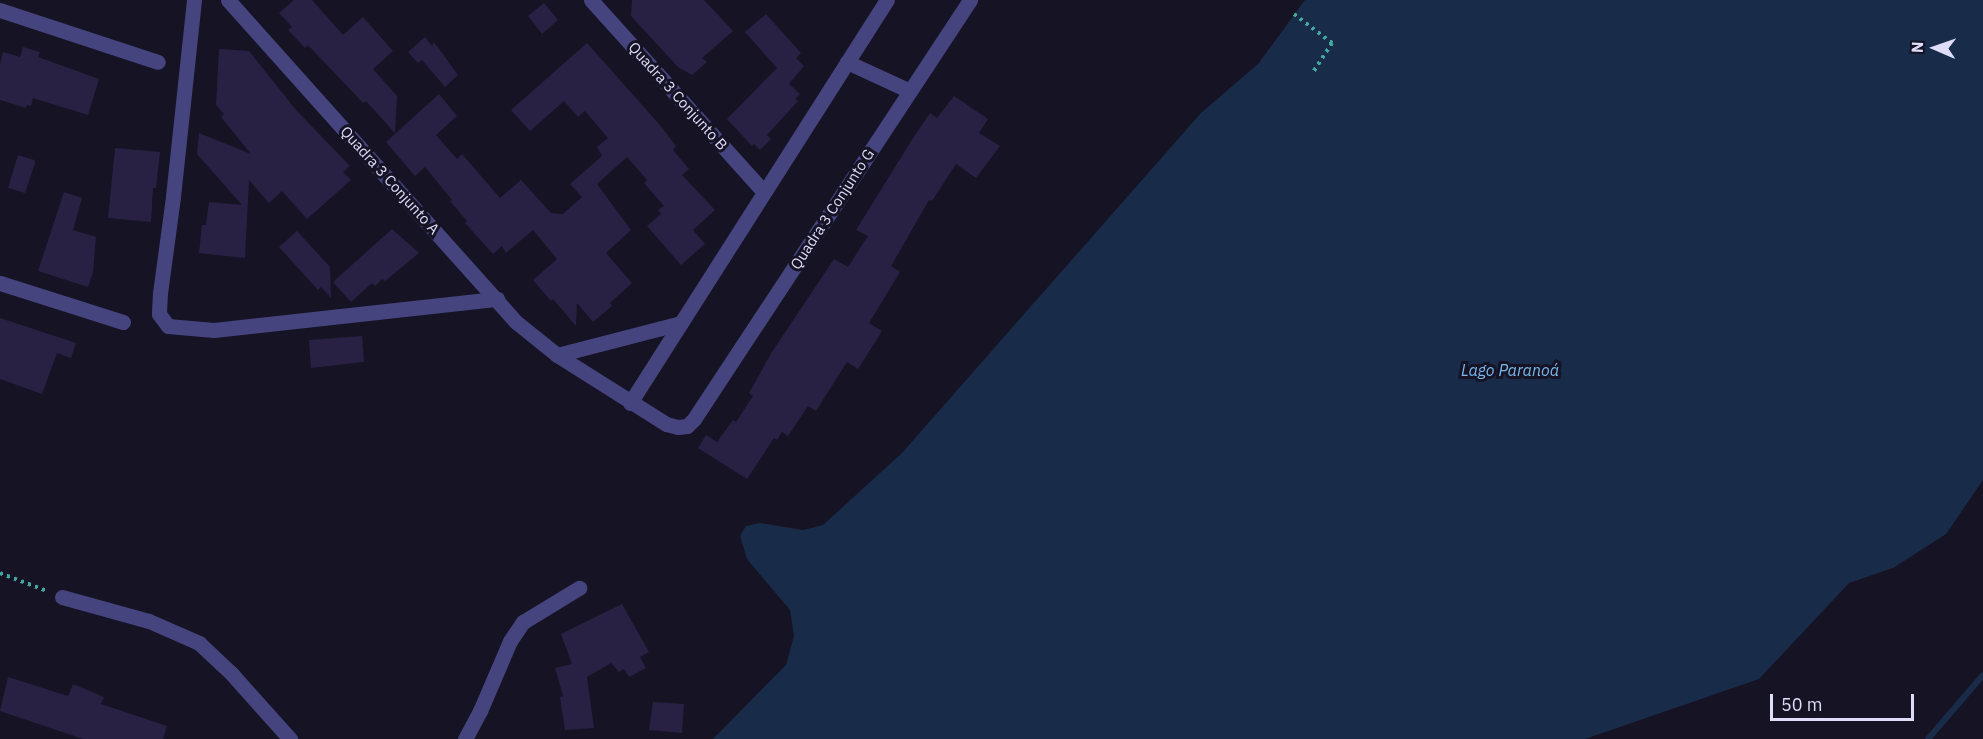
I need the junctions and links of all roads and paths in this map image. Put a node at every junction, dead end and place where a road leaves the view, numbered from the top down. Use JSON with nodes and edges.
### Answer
{"nodes":[{"id":1,"x":194,"y":0,"type":"edge"},
{"id":2,"x":228,"y":0,"type":"edge"},
{"id":3,"x":591,"y":0,"type":"edge"},
{"id":4,"x":887,"y":0,"type":"edge"},
{"id":5,"x":970,"y":0,"type":"edge"},
{"id":6,"x":0,"y":10,"type":"edge"},
{"id":7,"x":1294,"y":14,"type":"dead end"},
{"id":8,"x":158,"y":62,"type":"dead end"},
{"id":9,"x":847,"y":62,"type":"junction"},
{"id":10,"x":1313,"y":72,"type":"dead end"},
{"id":11,"x":910,"y":91,"type":"junction"},
{"id":12,"x":764,"y":192,"type":"junction"},
{"id":13,"x":0,"y":283,"type":"edge"},
{"id":14,"x":497,"y":299,"type":"junction"},
{"id":15,"x":123,"y":322,"type":"dead end"},
{"id":16,"x":681,"y":323,"type":"junction"},
{"id":17,"x":557,"y":356,"type":"junction"},
{"id":18,"x":630,"y":402,"type":"junction"},
{"id":19,"x":694,"y":419,"type":"joint"},
{"id":20,"x":0,"y":573,"type":"edge"},
{"id":21,"x":579,"y":588,"type":"dead end"},
{"id":22,"x":62,"y":597,"type":"joint"},
{"id":23,"x":290,"y":739,"type":"edge"},
{"id":24,"x":465,"y":739,"type":"edge"}],
"edges":[{"from":1,"to":14,"type":"street"},
{"from":2,"to":14,"type":"street","name":"Quadra 3 Conjunto A"},
{"from":3,"to":12,"type":"street","name":"Quadra 3 Conjunto B"},
{"from":4,"to":9,"type":"street"},
{"from":5,"to":11,"type":"street","name":"Quadra 3 Conjunto G"},
{"from":6,"to":8,"type":"street"},
{"from":7,"to":10,"type":"path"},
{"from":9,"to":11,"type":"street"},
{"from":9,"to":12,"type":"street"},
{"from":11,"to":19,"type":"street","name":"Quadra 3 Conjunto G"},
{"from":12,"to":16,"type":"street"},
{"from":13,"to":15,"type":"street"},
{"from":14,"to":17,"type":"street","name":"Quadra 3 Conjunto A"},
{"from":16,"to":17,"type":"street"},
{"from":16,"to":18,"type":"street"},
{"from":17,"to":18,"type":"street","name":"Quadra 3 Conjunto A"},
{"from":18,"to":19,"type":"street","name":"Quadra 3 Conjunto A"},
{"from":20,"to":22,"type":"path"},
{"from":21,"to":24,"type":"street"},
{"from":22,"to":23,"type":"street"}]}
